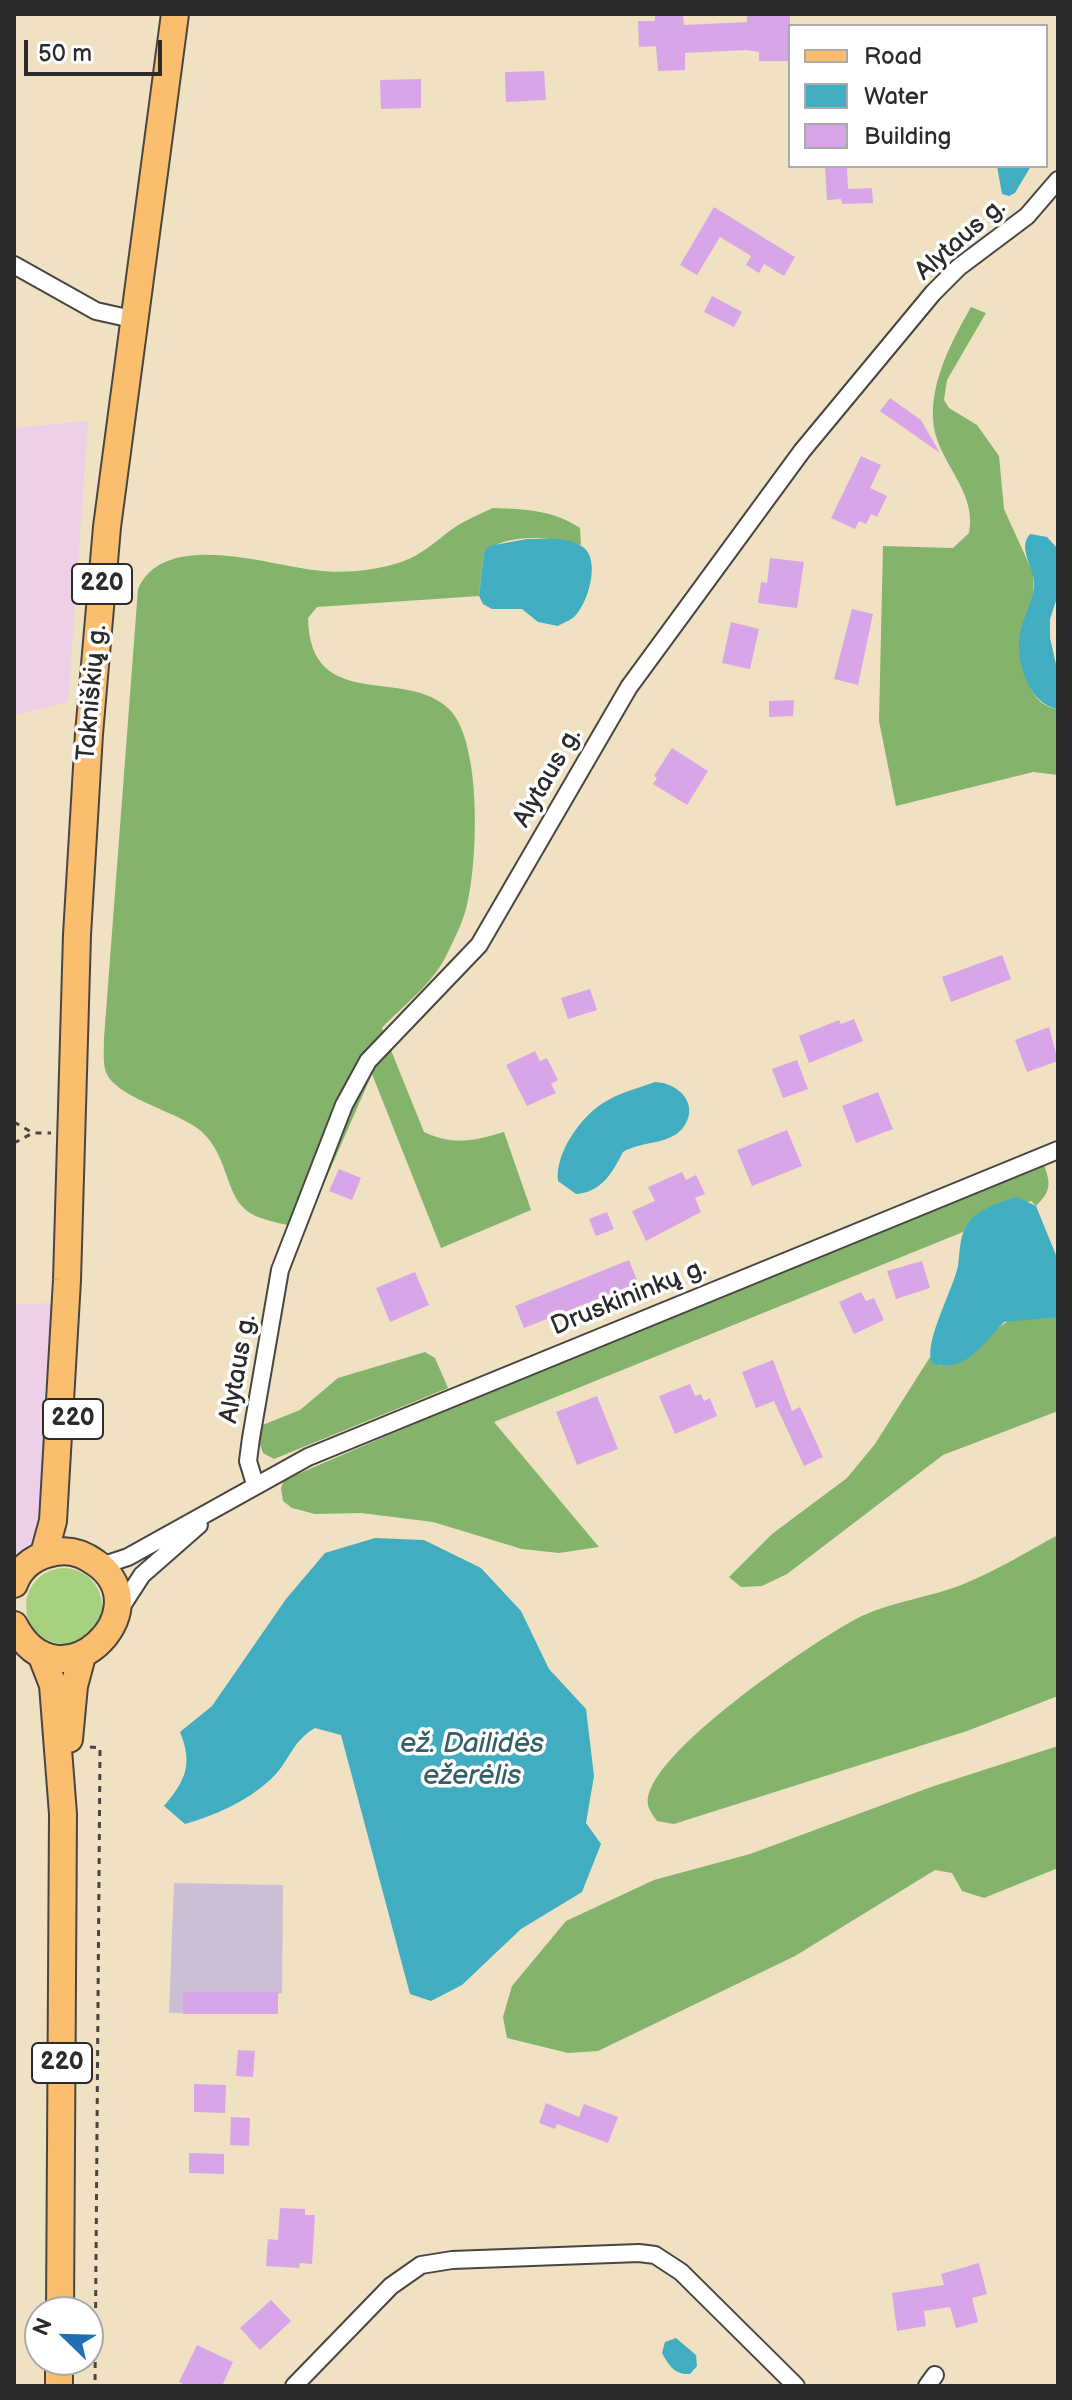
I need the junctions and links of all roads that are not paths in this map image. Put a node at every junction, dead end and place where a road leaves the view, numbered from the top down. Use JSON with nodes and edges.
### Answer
{"nodes":[{"id":1,"x":175,"y":14,"type":"edge"},
{"id":2,"x":1058,"y":180,"type":"edge"},
{"id":3,"x":14,"y":265,"type":"edge"},
{"id":4,"x":132,"y":319,"type":"junction"},
{"id":5,"x":1058,"y":1150,"type":"edge"},
{"id":6,"x":67,"y":1280,"type":"junction"},
{"id":7,"x":255,"y":1484,"type":"junction"},
{"id":8,"x":224,"y":1503,"type":"junction"},
{"id":9,"x":44,"y":1554,"type":"junction"},
{"id":10,"x":93,"y":1560,"type":"junction"},
{"id":11,"x":14,"y":1584,"type":"edge"},
{"id":12,"x":116,"y":1616,"type":"junction"},
{"id":13,"x":14,"y":1625,"type":"edge"},
{"id":14,"x":41,"y":1654,"type":"junction"},
{"id":15,"x":82,"y":1656,"type":"junction"},
{"id":16,"x":63,"y":1814,"type":"junction"},
{"id":17,"x":60,"y":2296,"type":"edge"},
{"id":18,"x":294,"y":2386,"type":"edge"},
{"id":19,"x":796,"y":2386,"type":"edge"}],
"edges":[{"from":1,"to":4,"type":"main road","name":"Takniškių g.","number":"220"},
{"from":2,"to":7,"type":"street","name":"Alytaus g."},
{"from":3,"to":4,"type":"street"},
{"from":4,"to":6,"type":"main road","name":"Takniškių g.","number":"220"},
{"from":5,"to":7,"type":"street","name":"Druskininkų g."},
{"from":6,"to":9,"type":"main road","number":"220"},
{"from":6,"to":10,"type":"main road","number":"220"},
{"from":7,"to":8,"type":"street","name":"Druskininkų g."},
{"from":8,"to":10,"type":"street"},
{"from":8,"to":12,"type":"street"},
{"from":9,"to":10,"type":"main road"},
{"from":9,"to":11,"type":"main road"},
{"from":10,"to":12,"type":"main road","number":"220"},
{"from":12,"to":15,"type":"main road"},
{"from":13,"to":14,"type":"main road","number":"220"},
{"from":14,"to":15,"type":"main road"},
{"from":14,"to":16,"type":"main road","number":"220"},
{"from":15,"to":16,"type":"main road","number":"220"},
{"from":16,"to":17,"type":"main road","number":"220"},
{"from":18,"to":19,"type":"street"}]}
